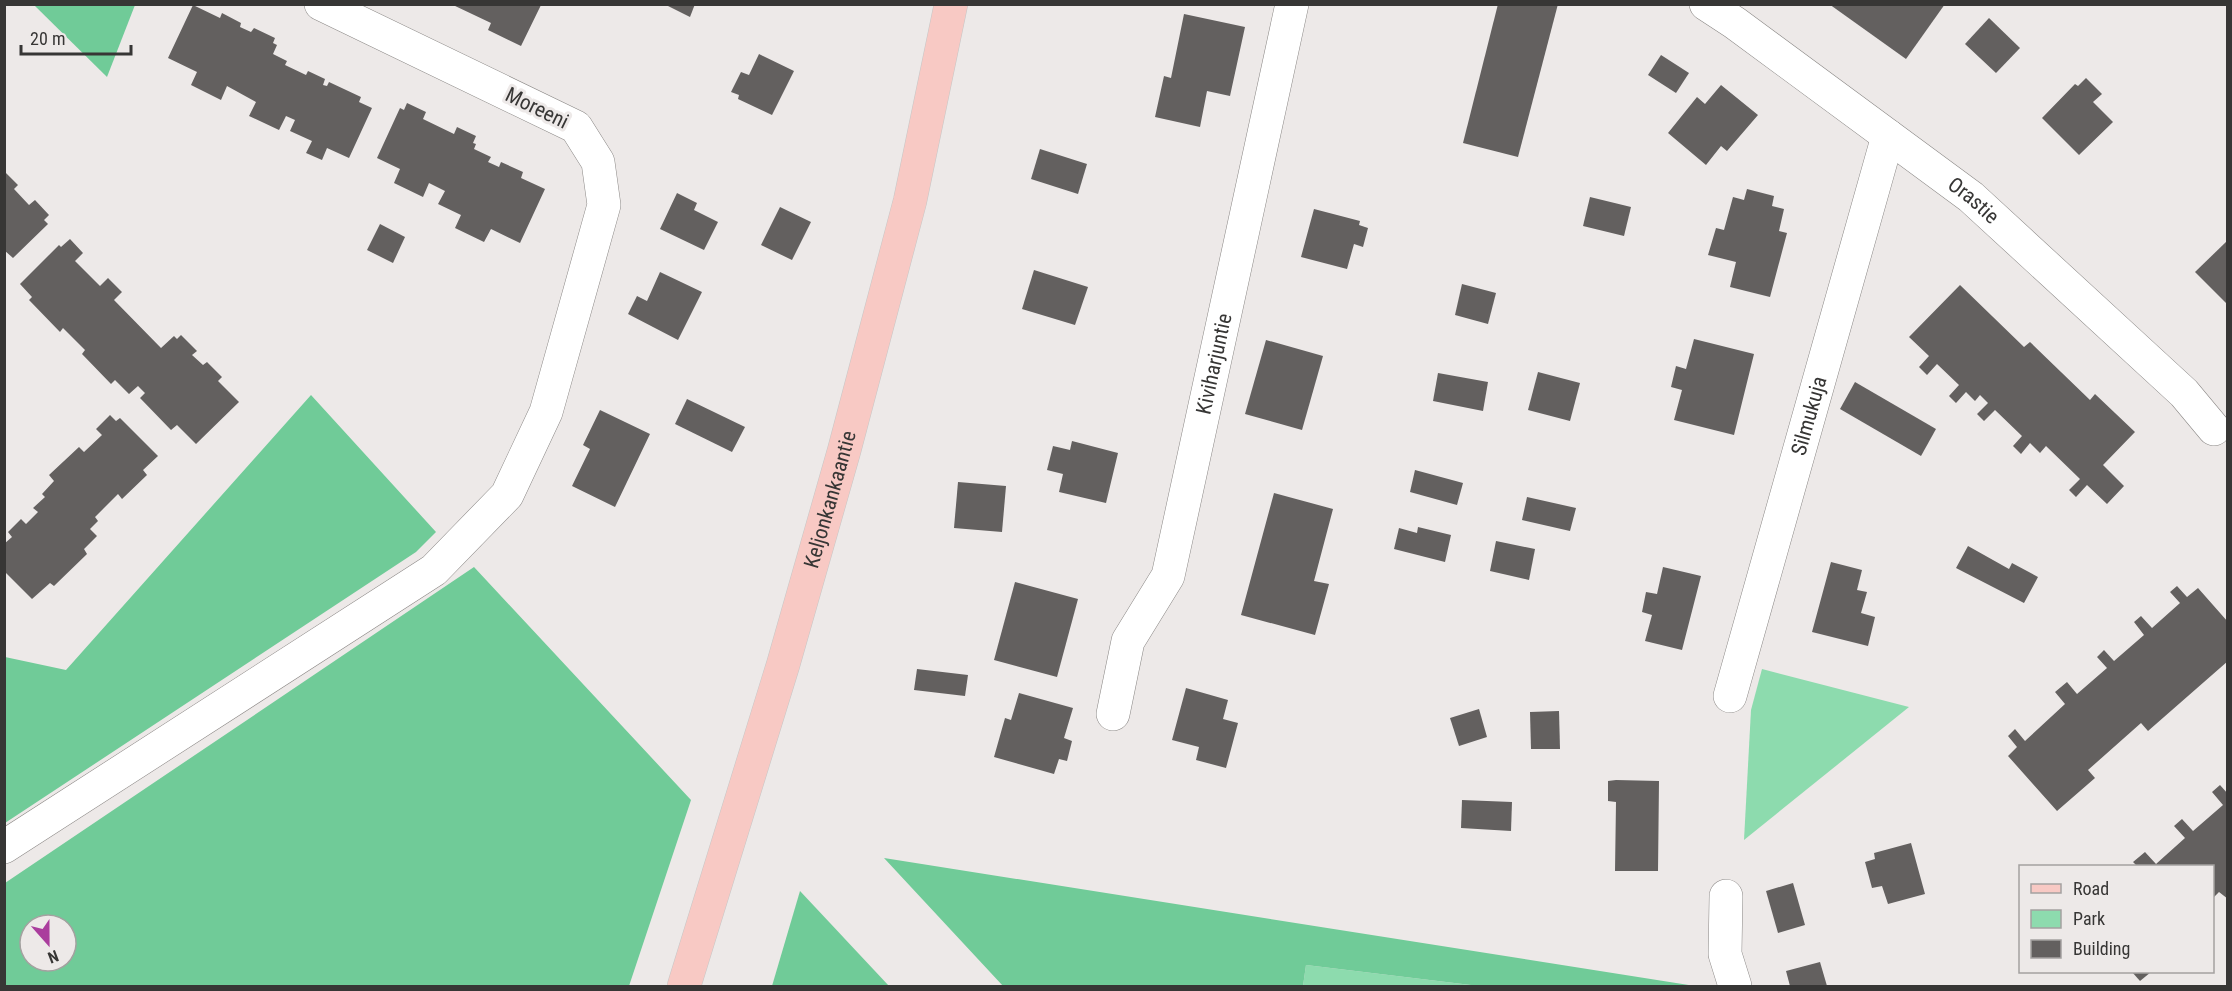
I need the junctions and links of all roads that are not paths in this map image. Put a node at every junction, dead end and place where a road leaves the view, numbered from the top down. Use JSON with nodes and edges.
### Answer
{"nodes":[{"id":1,"x":321,"y":4,"type":"edge"},
{"id":2,"x":951,"y":4,"type":"edge"},
{"id":3,"x":1292,"y":4,"type":"edge"},
{"id":4,"x":1706,"y":4,"type":"edge"},
{"id":5,"x":1888,"y":136,"type":"junction"},
{"id":6,"x":2214,"y":429,"type":"dead end"},
{"id":7,"x":1730,"y":696,"type":"dead end"},
{"id":8,"x":1113,"y":714,"type":"dead end"},
{"id":9,"x":4,"y":847,"type":"edge"},
{"id":10,"x":1726,"y":896,"type":"dead end"},
{"id":11,"x":684,"y":987,"type":"edge"},
{"id":12,"x":1735,"y":987,"type":"edge"}],
"edges":[{"from":1,"to":9,"type":"street","name":"Moreeni"},
{"from":2,"to":11,"type":"main road","name":"Keljonkankaantie"},
{"from":3,"to":8,"type":"street","name":"Kiviharjuntie"},
{"from":4,"to":5,"type":"street","name":"Orastie"},
{"from":5,"to":6,"type":"street","name":"Orastie"},
{"from":5,"to":7,"type":"street","name":"Silmukuja"},
{"from":10,"to":12,"type":"street"}]}
